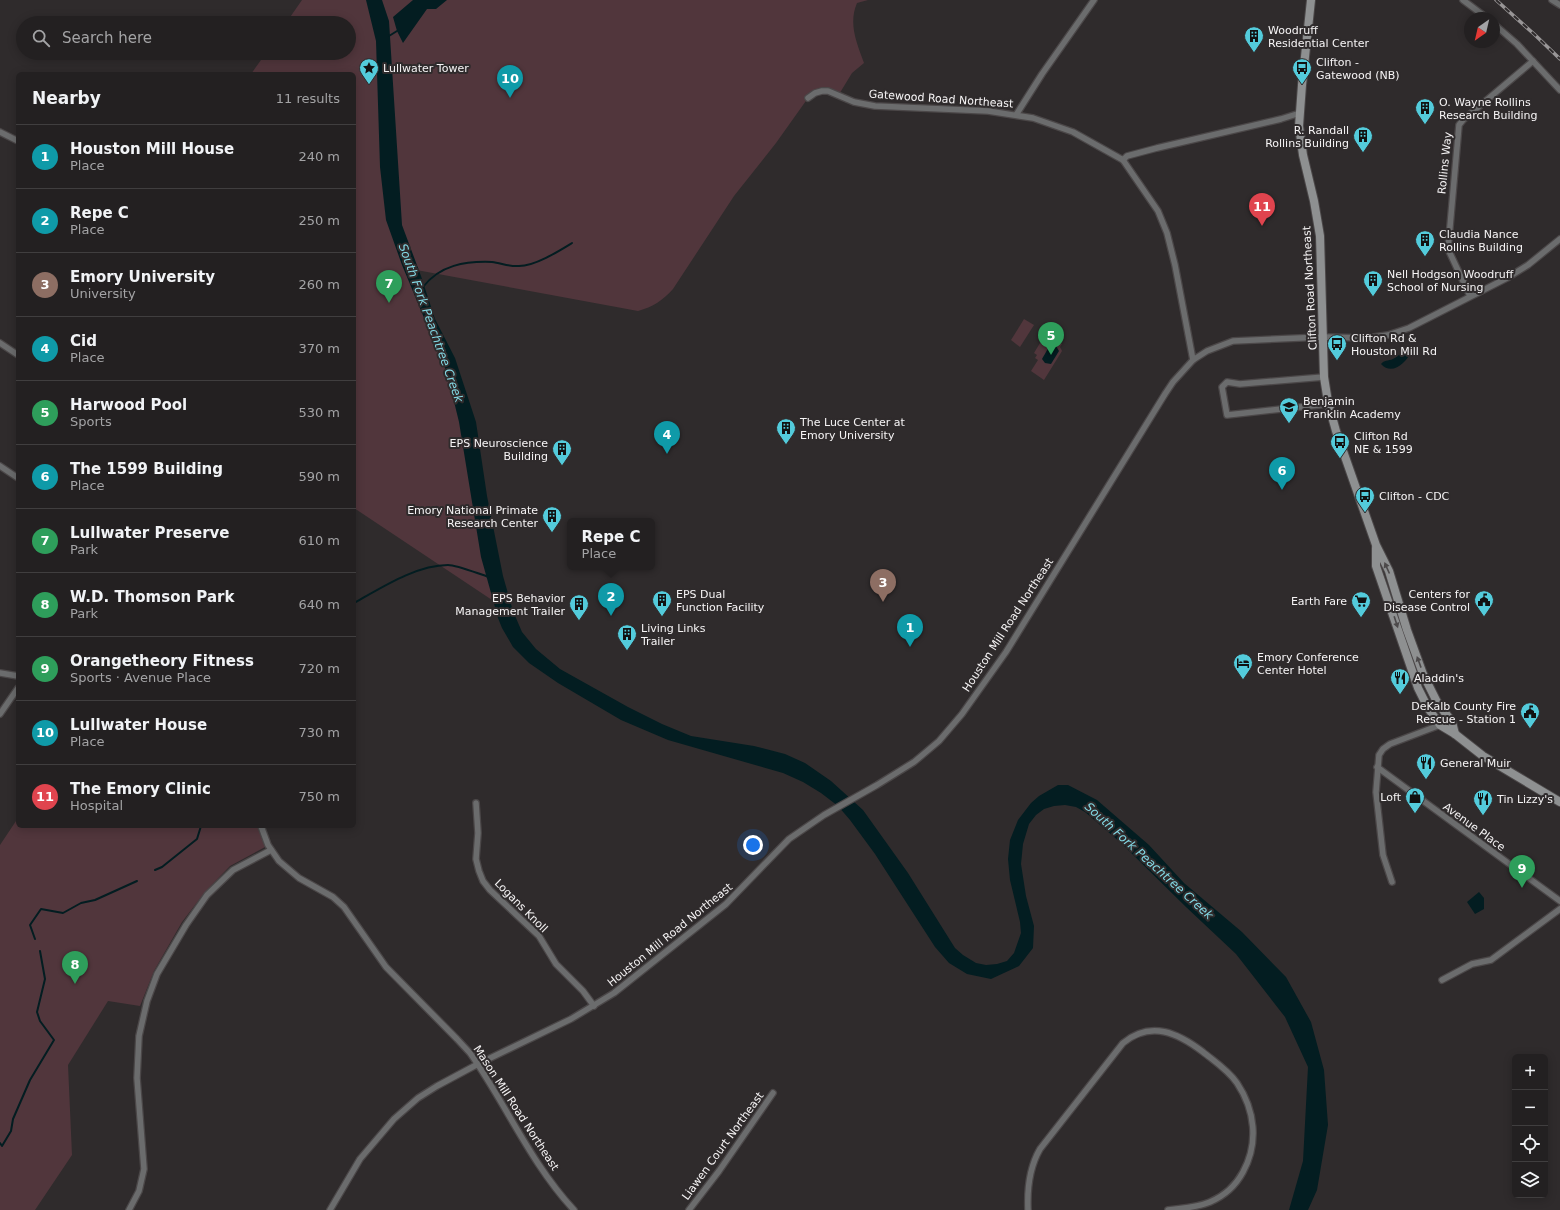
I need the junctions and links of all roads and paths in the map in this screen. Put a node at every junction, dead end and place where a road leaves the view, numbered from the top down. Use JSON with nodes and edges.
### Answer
{"nodes":[{"id":1,"x":1094,"y":0,"type":"edge"},
{"id":2,"x":1311,"y":0,"type":"edge"},
{"id":3,"x":1463,"y":0,"type":"edge"},
{"id":4,"x":1552,"y":0,"type":"edge"},
{"id":5,"x":1560,"y":5,"type":"edge"},
{"id":6,"x":1479,"y":12,"type":"edge"},
{"id":7,"x":1500,"y":30,"type":"edge"},
{"id":8,"x":1533,"y":61,"type":"junction"},
{"id":9,"x":1560,"y":90,"type":"edge"},
{"id":10,"x":808,"y":98,"type":"dead end"},
{"id":11,"x":1300,"y":113,"type":"junction"},
{"id":12,"x":1016,"y":115,"type":"junction"},
{"id":13,"x":0,"y":132,"type":"edge"},
{"id":14,"x":16,"y":140,"type":"edge"},
{"id":15,"x":1123,"y":160,"type":"junction"},
{"id":16,"x":1560,"y":239,"type":"edge"},
{"id":17,"x":1470,"y":296,"type":"junction"},
{"id":18,"x":1323,"y":336,"type":"junction"},
{"id":19,"x":0,"y":343,"type":"edge"},
{"id":20,"x":16,"y":354,"type":"edge"},
{"id":21,"x":1193,"y":360,"type":"junction"},
{"id":22,"x":1324,"y":377,"type":"junction"},
{"id":23,"x":1328,"y":404,"type":"junction"},
{"id":24,"x":0,"y":466,"type":"edge"},
{"id":25,"x":16,"y":477,"type":"edge"},
{"id":26,"x":1376,"y":545,"type":"junction"},
{"id":27,"x":0,"y":673,"type":"edge"},
{"id":28,"x":16,"y":676,"type":"edge"},
{"id":29,"x":16,"y":691,"type":"edge"},
{"id":30,"x":0,"y":714,"type":"edge"},
{"id":31,"x":1440,"y":724,"type":"junction"},
{"id":32,"x":1455,"y":734,"type":"junction"},
{"id":33,"x":1377,"y":767,"type":"junction"},
{"id":34,"x":1560,"y":802,"type":"edge"},
{"id":35,"x":476,"y":803,"type":"dead end"},
{"id":36,"x":262,"y":828,"type":"edge"},
{"id":37,"x":271,"y":850,"type":"junction"},
{"id":38,"x":1392,"y":882,"type":"dead end"},
{"id":39,"x":1560,"y":901,"type":"edge"},
{"id":40,"x":1560,"y":909,"type":"edge"},
{"id":41,"x":1442,"y":980,"type":"dead end"},
{"id":42,"x":594,"y":1006,"type":"junction"},
{"id":43,"x":478,"y":1064,"type":"junction"},
{"id":44,"x":773,"y":1093,"type":"dead end"},
{"id":45,"x":129,"y":1210,"type":"edge"},
{"id":46,"x":330,"y":1210,"type":"edge"},
{"id":47,"x":574,"y":1210,"type":"edge"},
{"id":48,"x":689,"y":1210,"type":"edge"},
{"id":49,"x":1028,"y":1210,"type":"edge"},
{"id":50,"x":1168,"y":1210,"type":"edge"}],
"edges":[{"from":1,"to":12,"type":"street"},
{"from":2,"to":11,"type":"main road","name":"Clifton Road Northeast"},
{"from":3,"to":6,"type":"street"},
{"from":4,"to":5,"type":"street"},
{"from":7,"to":8,"type":"street"},
{"from":8,"to":9,"type":"street"},
{"from":8,"to":17,"type":"street","name":"Rollins Way"},
{"from":10,"to":12,"type":"street","name":"Gatewood Road Northeast"},
{"from":11,"to":15,"type":"street"},
{"from":11,"to":18,"type":"main road","name":"Clifton Road Northeast"},
{"from":12,"to":15,"type":"street","name":"Gatewood Road Northeast"},
{"from":13,"to":14,"type":"street"},
{"from":15,"to":21,"type":"street"},
{"from":16,"to":17,"type":"street","name":"Houston Mill Road Northeast"},
{"from":17,"to":18,"type":"street","name":"Houston Mill Road Northeast"},
{"from":18,"to":21,"type":"street","name":"Houston Mill Road Northeast"},
{"from":18,"to":22,"type":"main road","name":"Clifton Road Northeast"},
{"from":19,"to":20,"type":"street"},
{"from":21,"to":42,"type":"street","name":"Houston Mill Road Northeast"},
{"from":22,"to":23,"type":"main road","name":"Clifton Road Northeast"},
{"from":22,"to":23,"type":"street"},
{"from":23,"to":26,"type":"main road","name":"Clifton Road Northeast"},
{"from":24,"to":25,"type":"street"},
{"from":26,"to":31,"type":"main road","name":"Clifton Road Northeast","one_way":true},
{"from":32,"to":26,"type":"main road","name":"Clifton Road Northeast","one_way":true},
{"from":27,"to":28,"type":"street"},
{"from":29,"to":30,"type":"street"},
{"from":31,"to":32,"type":"main road","name":"Clifton Road Northeast"},
{"from":31,"to":33,"type":"street"},
{"from":32,"to":34,"type":"main road","name":"Clifton Road Northeast"},
{"from":33,"to":38,"type":"street"},
{"from":33,"to":39,"type":"street","name":"Avenue Place"},
{"from":35,"to":42,"type":"street","name":"Logans Knoll"},
{"from":36,"to":37,"type":"street","name":"Mason Mill Road Northeast"},
{"from":37,"to":43,"type":"street","name":"Mason Mill Road Northeast"},
{"from":37,"to":45,"type":"street"},
{"from":40,"to":41,"type":"street"},
{"from":42,"to":43,"type":"street","name":"Houston Mill Road Northeast"},
{"from":43,"to":46,"type":"street","name":"Houston Mill Road Northeast"},
{"from":43,"to":47,"type":"street","name":"Mason Mill Road Northeast"},
{"from":44,"to":48,"type":"street","name":"Liawen Court Northeast"},
{"from":49,"to":50,"type":"street"}]}
